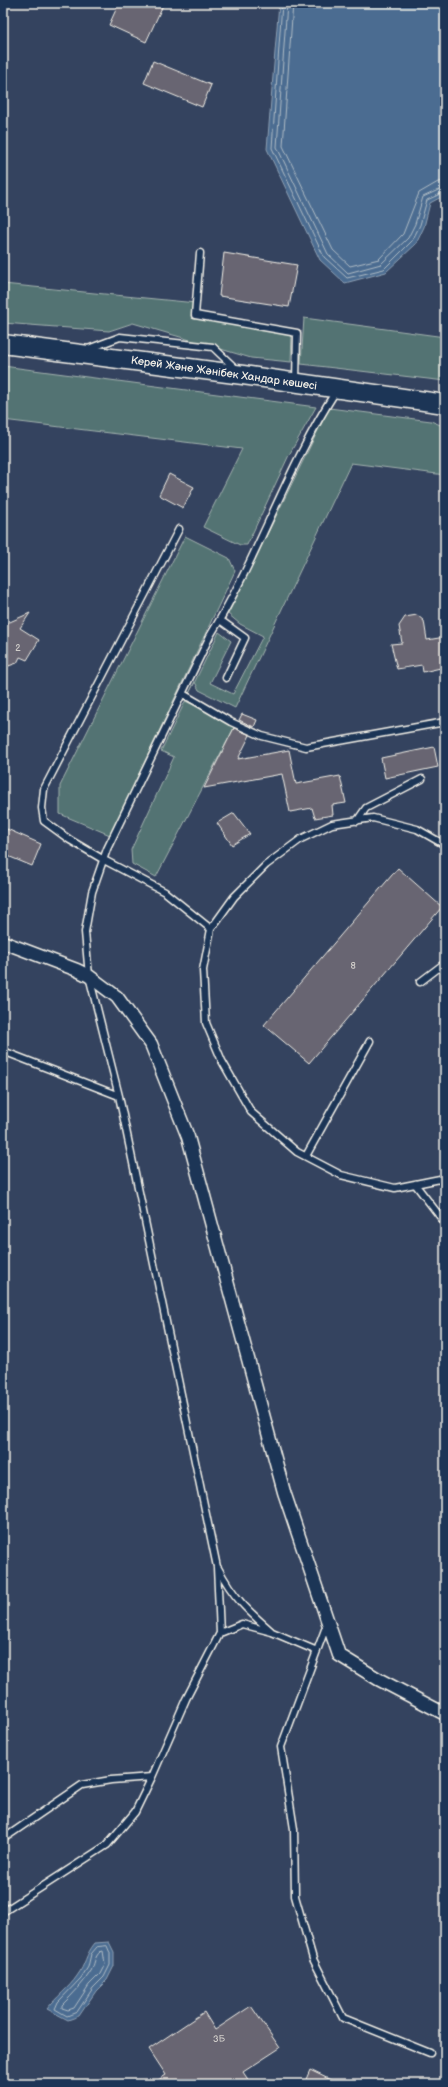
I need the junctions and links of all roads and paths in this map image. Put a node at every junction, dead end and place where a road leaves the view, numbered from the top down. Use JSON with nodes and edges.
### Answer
{"nodes":[{"id":1,"x":5,"y":3,"type":"edge"},
{"id":2,"x":3,"y":9,"type":"edge"},
{"id":3,"x":200,"y":253,"type":"dead end"},
{"id":4,"x":3,"y":344,"type":"edge"},
{"id":5,"x":75,"y":354,"type":"junction"},
{"id":6,"x":243,"y":375,"type":"junction"},
{"id":7,"x":296,"y":382,"type":"junction"},
{"id":8,"x":338,"y":388,"type":"junction"},
{"id":9,"x":445,"y":404,"type":"edge"},
{"id":10,"x":179,"y":529,"type":"dead end"},
{"id":11,"x":220,"y":620,"type":"junction"},
{"id":12,"x":226,"y":678,"type":"dead end"},
{"id":13,"x":183,"y":694,"type":"junction"},
{"id":14,"x":445,"y":722,"type":"edge"},
{"id":15,"x":422,"y":779,"type":"dead end"},
{"id":16,"x":357,"y":821,"type":"junction"},
{"id":17,"x":445,"y":845,"type":"edge"},
{"id":18,"x":104,"y":860,"type":"junction"},
{"id":19,"x":211,"y":929,"type":"junction"},
{"id":20,"x":3,"y":942,"type":"edge"},
{"id":21,"x":445,"y":963,"type":"edge"},
{"id":22,"x":89,"y":976,"type":"junction"},
{"id":23,"x":420,"y":982,"type":"dead end"},
{"id":24,"x":370,"y":1041,"type":"dead end"},
{"id":25,"x":3,"y":1051,"type":"edge"},
{"id":26,"x":119,"y":1096,"type":"junction"},
{"id":27,"x":306,"y":1156,"type":"junction"},
{"id":28,"x":445,"y":1178,"type":"edge"},
{"id":29,"x":415,"y":1184,"type":"junction"},
{"id":30,"x":445,"y":1223,"type":"edge"},
{"id":31,"x":217,"y":1567,"type":"junction"},
{"id":32,"x":327,"y":1622,"type":"junction"},
{"id":33,"x":272,"y":1632,"type":"junction"},
{"id":34,"x":220,"y":1633,"type":"junction"},
{"id":35,"x":317,"y":1651,"type":"junction"},
{"id":36,"x":445,"y":1714,"type":"edge"},
{"id":37,"x":152,"y":1777,"type":"junction"},
{"id":38,"x":3,"y":1839,"type":"edge"},
{"id":39,"x":3,"y":1912,"type":"edge"},
{"id":40,"x":430,"y":2053,"type":"dead end"}],
"edges":[{"from":1,"to":2,"type":"lane"},
{"from":3,"to":7,"type":"lane"},
{"from":4,"to":5,"type":"main road","name":"Керей Және Жәнібек Хандар көшесі"},
{"from":5,"to":6,"type":"main road","name":"Керей Және Жәнібек Хандар көшесі"},
{"from":5,"to":6,"type":"lane"},
{"from":6,"to":7,"type":"main road","name":"Керей Және Жәнібек Хандар көшесі"},
{"from":7,"to":8,"type":"main road","name":"Керей Және Жәнібек Хандар көшесі"},
{"from":8,"to":9,"type":"main road","name":"Керей Және Жәнібек Хандар көшесі"},
{"from":8,"to":11,"type":"lane"},
{"from":10,"to":18,"type":"lane"},
{"from":11,"to":12,"type":"lane"},
{"from":11,"to":13,"type":"lane"},
{"from":13,"to":14,"type":"lane"},
{"from":13,"to":18,"type":"lane"},
{"from":15,"to":16,"type":"lane"},
{"from":16,"to":17,"type":"lane"},
{"from":16,"to":19,"type":"lane"},
{"from":18,"to":19,"type":"lane"},
{"from":18,"to":22,"type":"lane"},
{"from":19,"to":27,"type":"lane"},
{"from":20,"to":22,"type":"street"},
{"from":21,"to":23,"type":"lane"},
{"from":22,"to":26,"type":"lane"},
{"from":22,"to":32,"type":"street"},
{"from":24,"to":27,"type":"lane"},
{"from":25,"to":26,"type":"lane"},
{"from":26,"to":31,"type":"lane"},
{"from":27,"to":29,"type":"lane"},
{"from":28,"to":29,"type":"lane"},
{"from":29,"to":30,"type":"lane"},
{"from":31,"to":33,"type":"lane"},
{"from":31,"to":34,"type":"lane"},
{"from":32,"to":35,"type":"lane"},
{"from":32,"to":36,"type":"street"},
{"from":33,"to":34,"type":"lane"},
{"from":33,"to":35,"type":"lane"},
{"from":34,"to":37,"type":"lane"},
{"from":35,"to":40,"type":"lane"},
{"from":37,"to":38,"type":"lane"},
{"from":37,"to":39,"type":"lane"}]}
